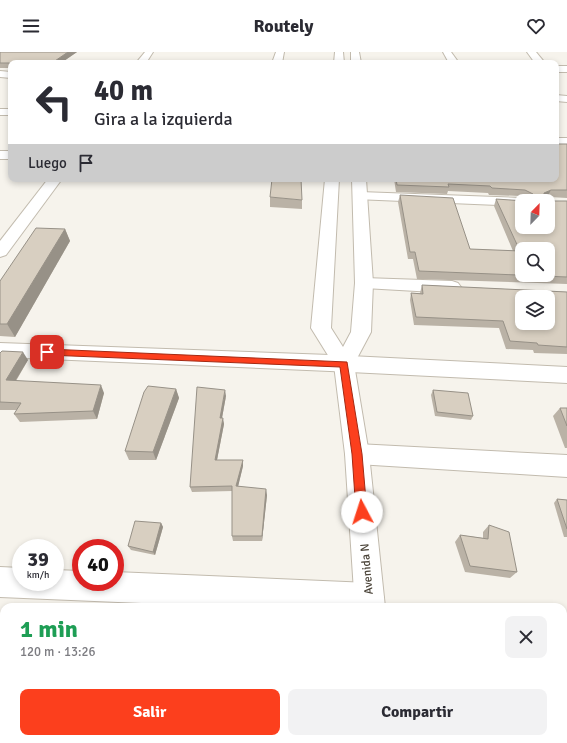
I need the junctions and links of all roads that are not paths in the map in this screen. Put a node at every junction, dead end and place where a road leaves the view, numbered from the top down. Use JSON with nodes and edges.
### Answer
{"nodes":[{"id":1,"x":531,"y":52,"type":"edge"},
{"id":2,"x":538,"y":60,"type":"edge"},
{"id":3,"x":53,"y":182,"type":"edge"},
{"id":4,"x":332,"y":182,"type":"edge"},
{"id":5,"x":359,"y":182,"type":"edge"},
{"id":6,"x":360,"y":196,"type":"junction"},
{"id":7,"x":515,"y":202,"type":"edge"},
{"id":8,"x":0,"y":252,"type":"edge"},
{"id":9,"x":364,"y":283,"type":"junction"},
{"id":10,"x":466,"y":288,"type":"edge"},
{"id":11,"x":0,"y":350,"type":"edge"},
{"id":12,"x":344,"y":364,"type":"junction"},
{"id":13,"x":567,"y":375,"type":"edge"},
{"id":14,"x":357,"y":454,"type":"junction"},
{"id":15,"x":567,"y":466,"type":"edge"},
{"id":16,"x":0,"y":582,"type":"edge"},
{"id":17,"x":370,"y":603,"type":"edge"}],
"edges":[{"from":1,"to":2,"type":"street"},
{"from":3,"to":8,"type":"street"},
{"from":4,"to":12,"type":"street"},
{"from":5,"to":6,"type":"street"},
{"from":6,"to":7,"type":"street"},
{"from":6,"to":9,"type":"street"},
{"from":9,"to":10,"type":"street"},
{"from":9,"to":12,"type":"street"},
{"from":11,"to":12,"type":"street"},
{"from":12,"to":13,"type":"street"},
{"from":12,"to":14,"type":"street","name":"Avenida N"},
{"from":14,"to":15,"type":"street"},
{"from":14,"to":17,"type":"street","name":"Avenida N"},
{"from":16,"to":17,"type":"street"}]}
